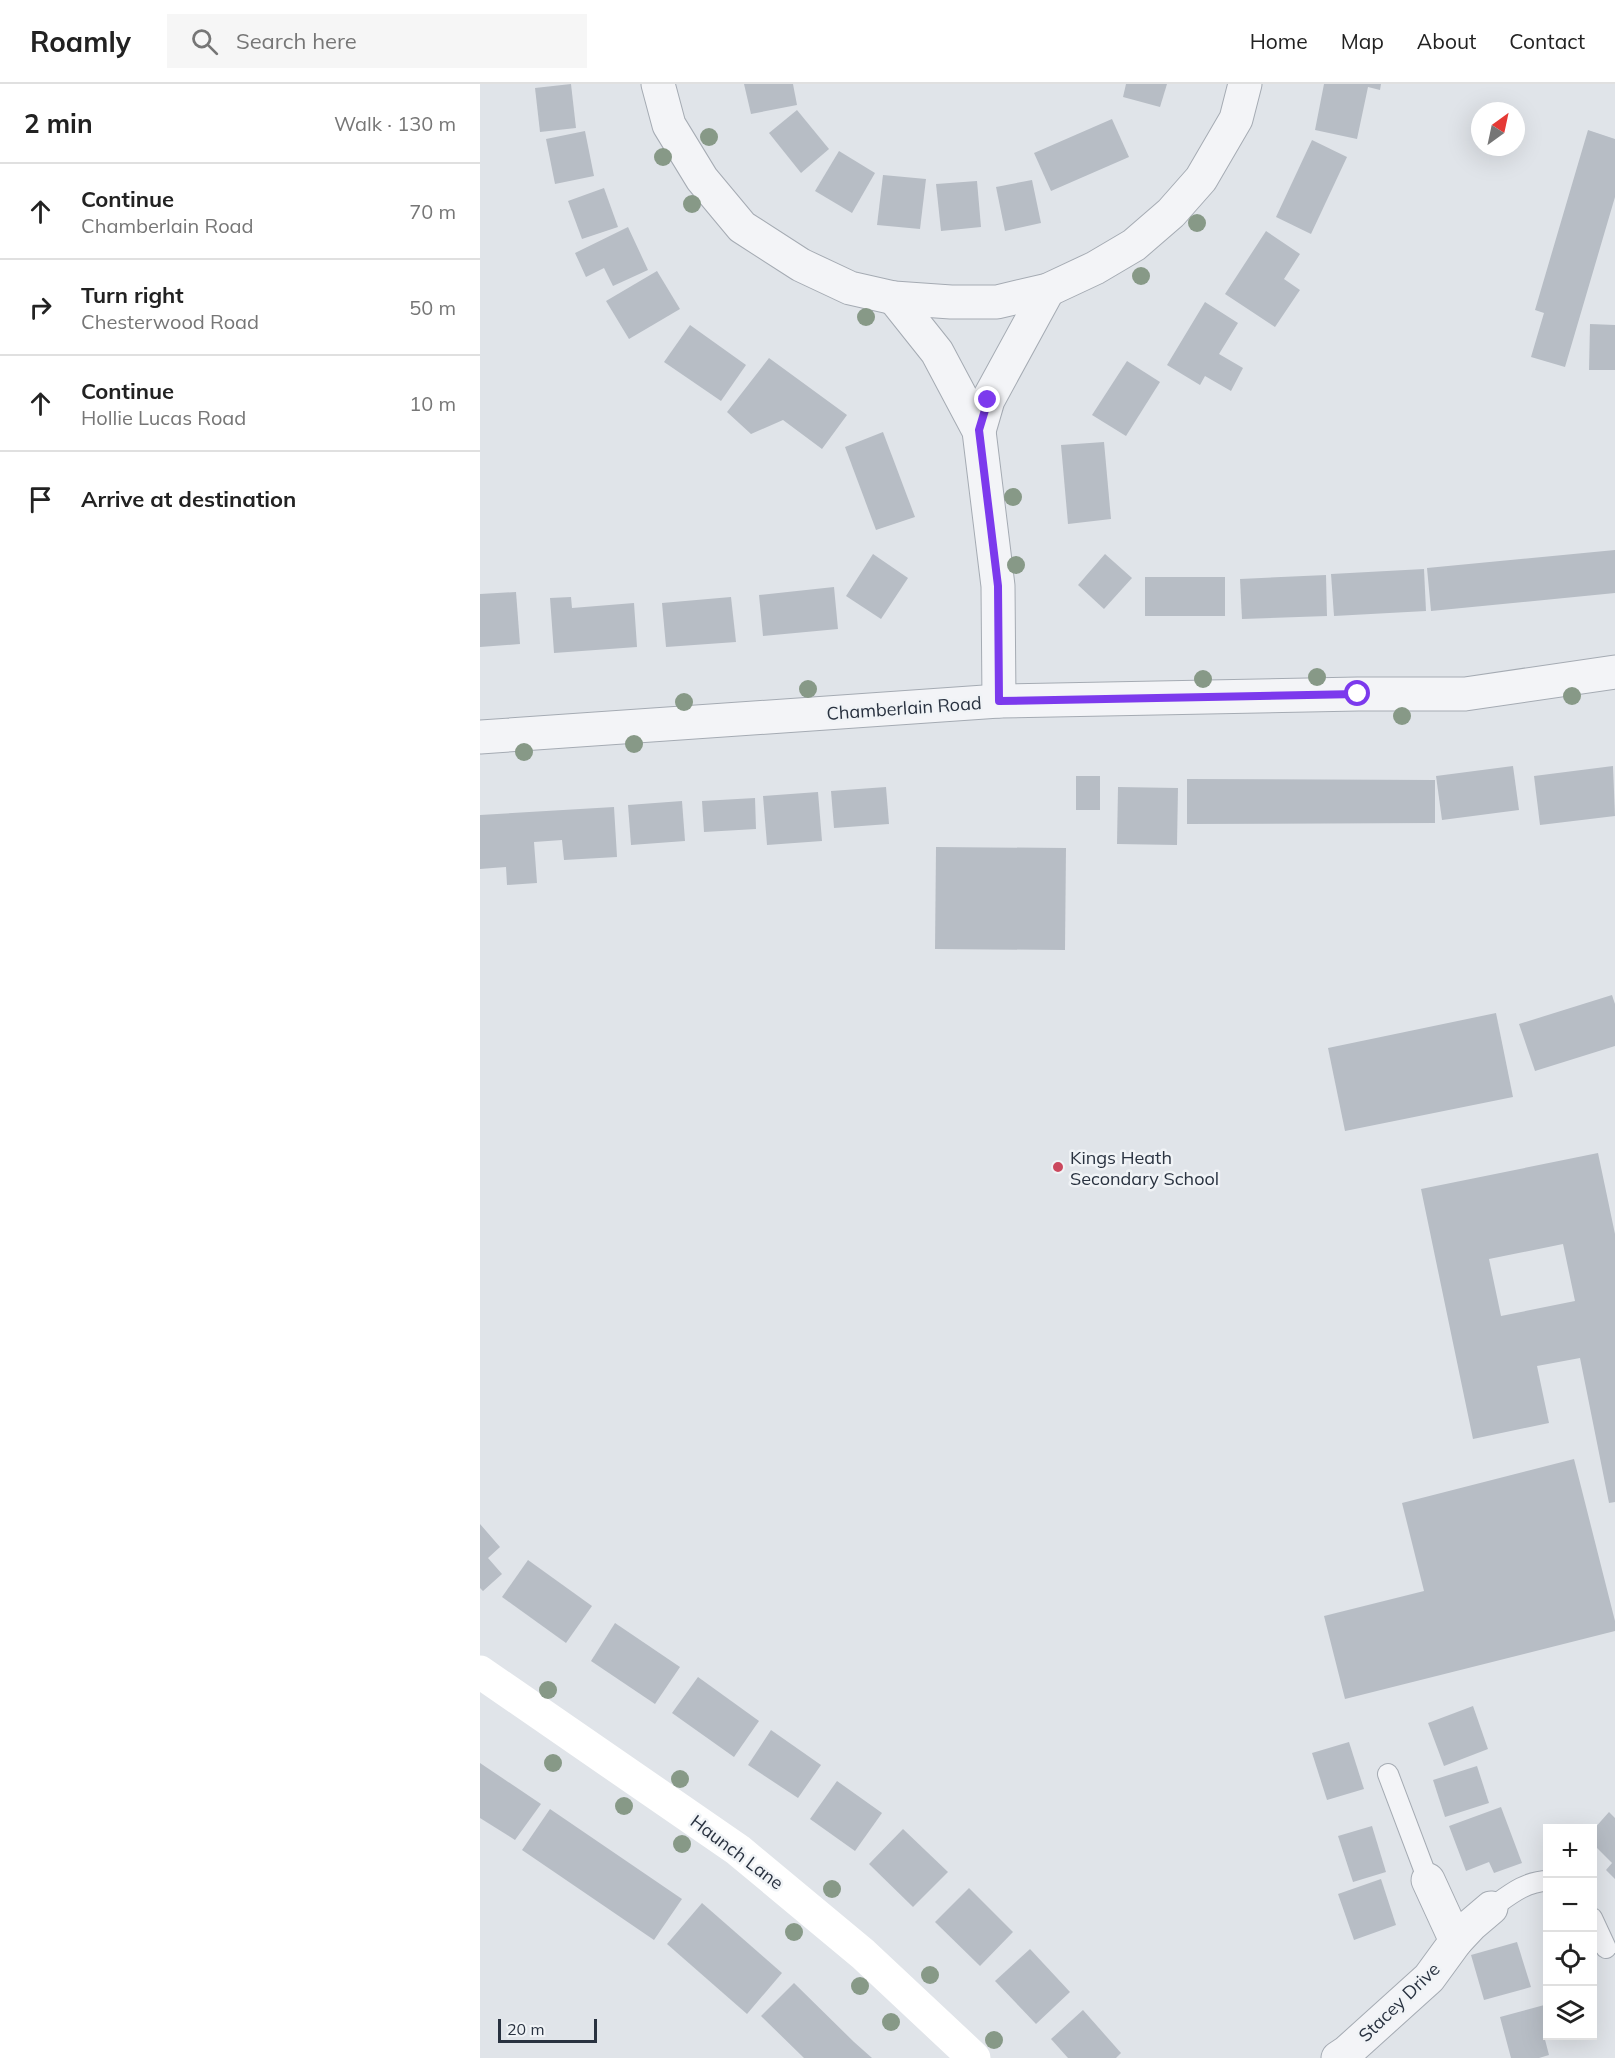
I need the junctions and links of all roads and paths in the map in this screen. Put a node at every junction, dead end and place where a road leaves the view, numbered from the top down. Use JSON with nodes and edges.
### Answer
{"nodes":[{"id":1,"x":658,"y":84,"type":"edge"},
{"id":2,"x":1245,"y":84,"type":"edge"},
{"id":3,"x":1048,"y":290,"type":"junction"},
{"id":4,"x":894,"y":297,"type":"junction"},
{"id":5,"x":979,"y":430,"type":"junction"},
{"id":6,"x":1615,"y":672,"type":"edge"},
{"id":7,"x":999,"y":701,"type":"junction"},
{"id":8,"x":480,"y":737,"type":"edge"},
{"id":9,"x":480,"y":1671,"type":"edge"},
{"id":10,"x":1388,"y":1774,"type":"dead end"},
{"id":11,"x":1428,"y":1880,"type":"joint"},
{"id":12,"x":1543,"y":1881,"type":"edge"},
{"id":13,"x":1491,"y":1908,"type":"joint"},
{"id":14,"x":1597,"y":1927,"type":"edge"},
{"id":15,"x":1456,"y":1941,"type":"junction"},
{"id":16,"x":1606,"y":1948,"type":"dead end"},
{"id":17,"x":974,"y":2058,"type":"edge"},
{"id":18,"x":1338,"y":2058,"type":"edge"}],
"edges":[{"from":1,"to":4,"type":"street"},
{"from":2,"to":3,"type":"street"},
{"from":3,"to":4,"type":"street"},
{"from":3,"to":5,"type":"street"},
{"from":4,"to":5,"type":"street"},
{"from":5,"to":7,"type":"street"},
{"from":6,"to":7,"type":"street","name":"Chamberlain Road"},
{"from":7,"to":8,"type":"street","name":"Chamberlain Road"},
{"from":9,"to":17,"type":"street","name":"Haunch Lane"},
{"from":10,"to":11,"type":"lane"},
{"from":11,"to":15,"type":"street"},
{"from":12,"to":13,"type":"lane"},
{"from":13,"to":15,"type":"street","name":"Stacey Drive"},
{"from":14,"to":16,"type":"lane"},
{"from":15,"to":18,"type":"street","name":"Stacey Drive"}]}
